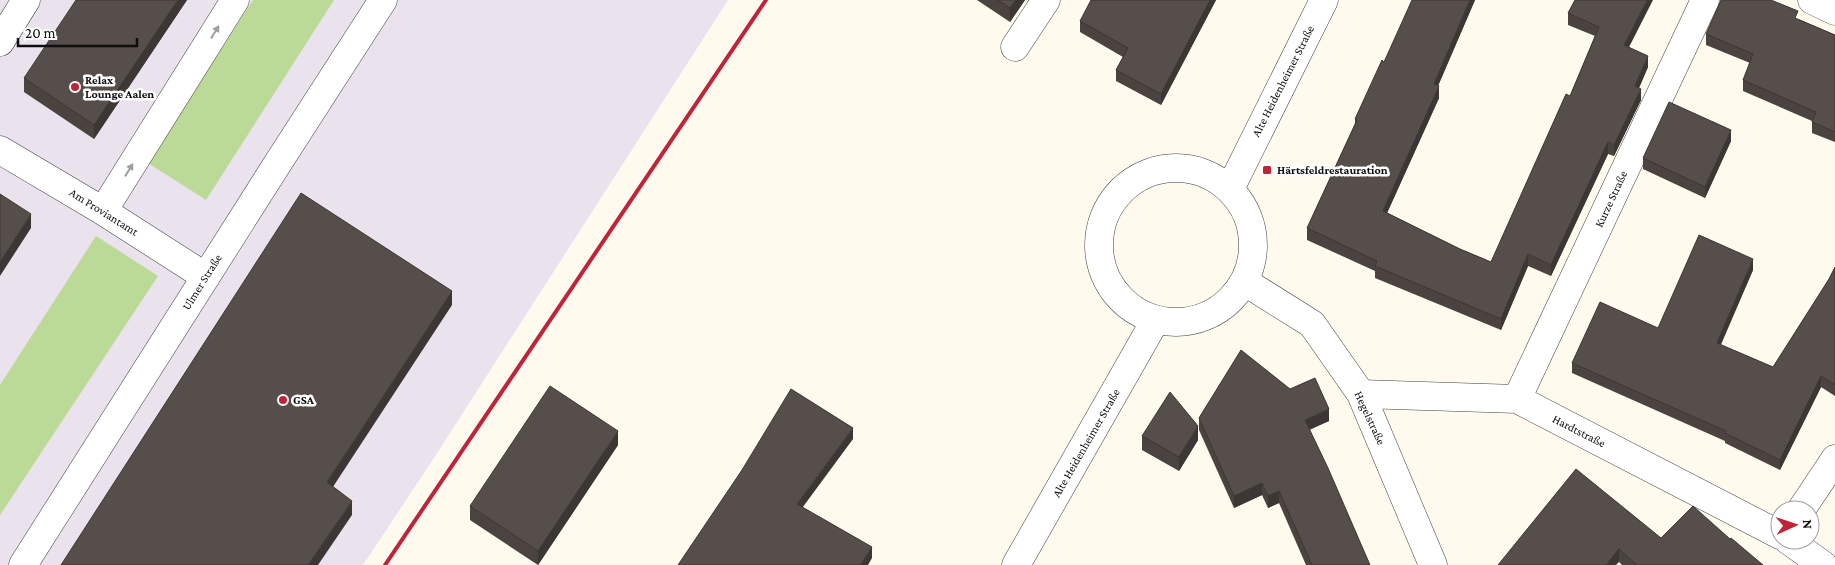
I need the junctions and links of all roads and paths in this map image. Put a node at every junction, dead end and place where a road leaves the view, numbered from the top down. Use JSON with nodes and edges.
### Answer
{"nodes":[{"id":1,"x":26,"y":0,"type":"edge"},
{"id":2,"x":235,"y":0,"type":"edge"},
{"id":3,"x":382,"y":0,"type":"edge"},
{"id":4,"x":1046,"y":0,"type":"edge"},
{"id":5,"x":1324,"y":0,"type":"edge"},
{"id":6,"x":1705,"y":0,"type":"edge"},
{"id":7,"x":1812,"y":0,"type":"edge"},
{"id":8,"x":1835,"y":11,"type":"edge"},
{"id":9,"x":0,"y":42,"type":"edge"},
{"id":10,"x":1016,"y":47,"type":"dead end"},
{"id":11,"x":0,"y":150,"type":"edge"},
{"id":12,"x":1230,"y":188,"type":"junction"},
{"id":13,"x":103,"y":211,"type":"junction"},
{"id":14,"x":206,"y":277,"type":"junction"},
{"id":15,"x":1245,"y":282,"type":"junction"},
{"id":16,"x":1155,"y":320,"type":"junction"},
{"id":17,"x":1361,"y":394,"type":"junction"},
{"id":18,"x":1517,"y":399,"type":"junction"},
{"id":19,"x":1835,"y":459,"type":"edge"},
{"id":20,"x":1808,"y":500,"type":"edge"},
{"id":21,"x":1770,"y":530,"type":"edge"},
{"id":22,"x":1802,"y":550,"type":"edge"},
{"id":23,"x":24,"y":565,"type":"edge"},
{"id":24,"x":1016,"y":565,"type":"edge"},
{"id":25,"x":1433,"y":565,"type":"edge"},
{"id":26,"x":1823,"y":565,"type":"edge"}],
"edges":[{"from":1,"to":9,"type":"street"},
{"from":13,"to":2,"type":"street","one_way":true},
{"from":3,"to":14,"type":"street","name":"Ulmer Straße"},
{"from":4,"to":10,"type":"street"},
{"from":5,"to":12,"type":"street","name":"Alte Heidenheimer Straße"},
{"from":6,"to":18,"type":"street","name":"Kurze Straße"},
{"from":7,"to":8,"type":"street"},
{"from":11,"to":13,"type":"street","name":"Am Proviantamt"},
{"from":12,"to":15,"type":"street"},
{"from":12,"to":16,"type":"street"},
{"from":13,"to":14,"type":"street","name":"Am Proviantamt"},
{"from":14,"to":23,"type":"street","name":"Ulmer Straße"},
{"from":15,"to":16,"type":"street"},
{"from":15,"to":17,"type":"street","name":"Hegelstraße"},
{"from":16,"to":24,"type":"street","name":"Alte Heidenheimer Straße"},
{"from":17,"to":18,"type":"street","name":"Hardtstraße"},
{"from":17,"to":25,"type":"street","name":"Hegelstraße"},
{"from":18,"to":21,"type":"street","name":"Hardtstraße"},
{"from":19,"to":20,"type":"street"},
{"from":22,"to":26,"type":"street"}]}
